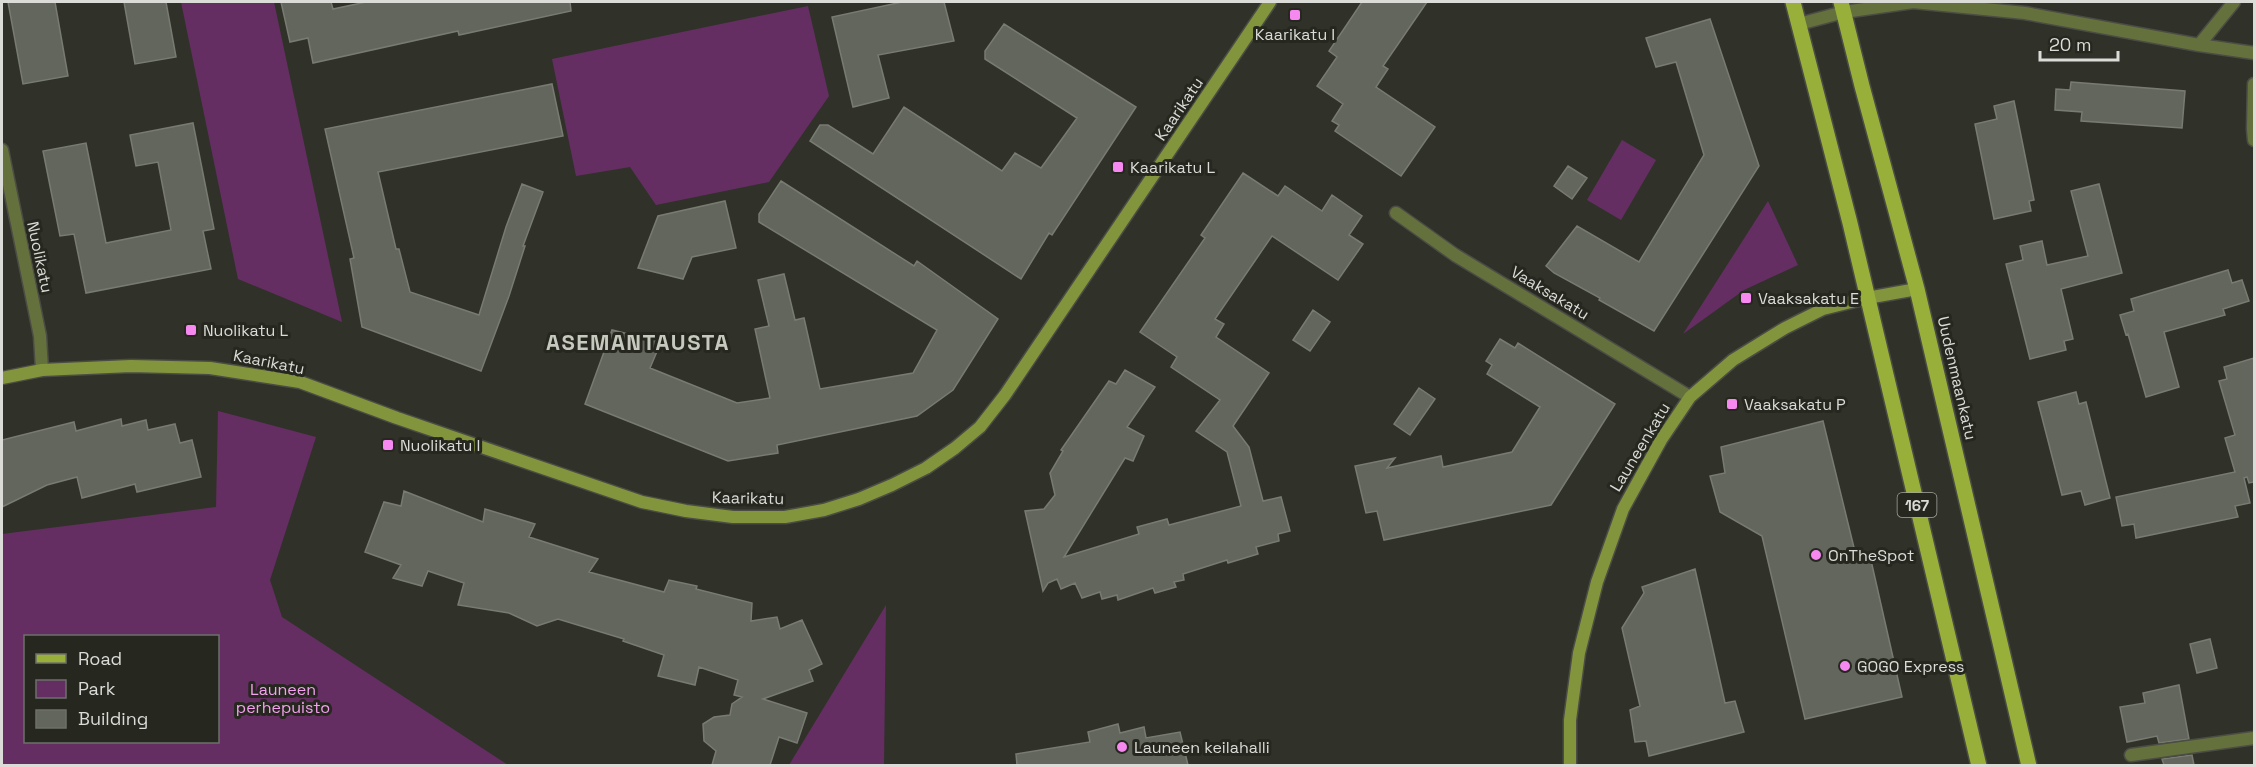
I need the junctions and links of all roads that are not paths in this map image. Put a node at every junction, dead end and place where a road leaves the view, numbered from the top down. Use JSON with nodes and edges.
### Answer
{"nodes":[{"id":1,"x":1270,"y":2,"type":"edge"},
{"id":2,"x":1793,"y":2,"type":"edge"},
{"id":3,"x":2234,"y":2,"type":"edge"},
{"id":4,"x":1842,"y":7,"type":"edge"},
{"id":5,"x":1799,"y":24,"type":"junction"},
{"id":6,"x":2199,"y":45,"type":"junction"},
{"id":7,"x":2254,"y":53,"type":"edge"},
{"id":8,"x":2254,"y":84,"type":"edge"},
{"id":9,"x":2254,"y":140,"type":"edge"},
{"id":10,"x":2,"y":150,"type":"edge"},
{"id":11,"x":1396,"y":213,"type":"dead end"},
{"id":12,"x":1917,"y":289,"type":"junction"},
{"id":13,"x":1867,"y":298,"type":"junction"},
{"id":14,"x":42,"y":370,"type":"junction"},
{"id":15,"x":2,"y":378,"type":"edge"},
{"id":16,"x":1690,"y":397,"type":"junction"},
{"id":17,"x":2254,"y":738,"type":"edge"},
{"id":18,"x":2131,"y":755,"type":"dead end"},
{"id":19,"x":1570,"y":765,"type":"edge"},
{"id":20,"x":1979,"y":765,"type":"edge"},
{"id":21,"x":2029,"y":765,"type":"edge"}],
"edges":[{"from":1,"to":14,"type":"street","name":"Kaarikatu"},
{"from":2,"to":5,"type":"main road","number":"167"},
{"from":3,"to":6,"type":"street"},
{"from":4,"to":5,"type":"street"},
{"from":4,"to":6,"type":"street"},
{"from":4,"to":12,"type":"main road","name":"Uudenmaankatu"},
{"from":5,"to":13,"type":"main road","number":"167"},
{"from":6,"to":7,"type":"street"},
{"from":8,"to":9,"type":"street"},
{"from":10,"to":14,"type":"street","name":"Nuolikatu"},
{"from":11,"to":16,"type":"street","name":"Vaaksakatu"},
{"from":12,"to":13,"type":"street","name":"Launeenkatu"},
{"from":12,"to":21,"type":"main road","name":"Uudenmaankatu"},
{"from":13,"to":16,"type":"street","name":"Launeenkatu"},
{"from":13,"to":20,"type":"main road","number":"167"},
{"from":14,"to":15,"type":"street","name":"Kaarikatu"},
{"from":16,"to":19,"type":"street","name":"Launeenkatu"},
{"from":17,"to":18,"type":"street"}]}
